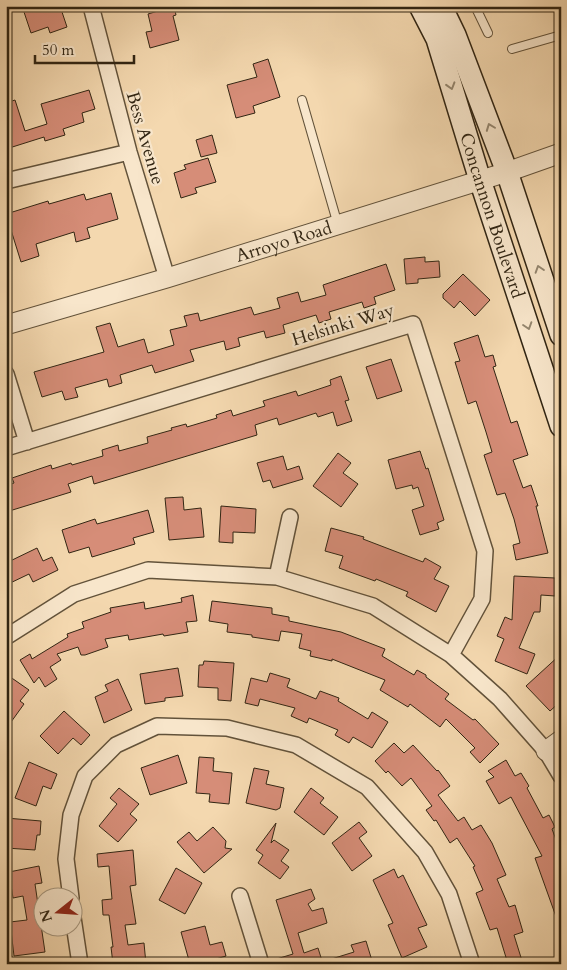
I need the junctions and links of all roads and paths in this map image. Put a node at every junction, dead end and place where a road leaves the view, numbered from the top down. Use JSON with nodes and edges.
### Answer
{"nodes":[{"id":1,"x":91,"y":6,"type":"edge"},
{"id":2,"x":420,"y":6,"type":"edge"},
{"id":3,"x":441,"y":6,"type":"edge"},
{"id":4,"x":475,"y":6,"type":"edge"},
{"id":5,"x":488,"y":33,"type":"dead end"},
{"id":6,"x":561,"y":35,"type":"edge"},
{"id":7,"x":512,"y":49,"type":"dead end"},
{"id":8,"x":302,"y":100,"type":"dead end"},
{"id":9,"x":129,"y":152,"type":"junction"},
{"id":10,"x":561,"y":153,"type":"edge"},
{"id":11,"x":507,"y":172,"type":"junction"},
{"id":12,"x":480,"y":180,"type":"junction"},
{"id":13,"x":6,"y":181,"type":"edge"},
{"id":14,"x":338,"y":224,"type":"junction"},
{"id":15,"x":167,"y":278,"type":"junction"},
{"id":16,"x":6,"y":326,"type":"edge"},
{"id":17,"x":561,"y":335,"type":"edge"},
{"id":18,"x":6,"y":374,"type":"edge"},
{"id":19,"x":561,"y":426,"type":"edge"},
{"id":20,"x":27,"y":442,"type":"junction"},
{"id":21,"x":6,"y":448,"type":"edge"},
{"id":22,"x":290,"y":517,"type":"dead end"},
{"id":23,"x":278,"y":577,"type":"junction"},
{"id":24,"x":6,"y":637,"type":"edge"},
{"id":25,"x":451,"y":655,"type":"junction"},
{"id":26,"x":554,"y":745,"type":"edge"},
{"id":27,"x":561,"y":776,"type":"edge"},
{"id":28,"x":70,"y":888,"type":"edge"},
{"id":29,"x":240,"y":896,"type":"dead end"},
{"id":30,"x":76,"y":938,"type":"edge"},
{"id":31,"x":80,"y":964,"type":"edge"},
{"id":32,"x":261,"y":964,"type":"edge"},
{"id":33,"x":472,"y":964,"type":"edge"}],
"edges":[{"from":1,"to":9,"type":"street","name":"Bess Avenue"},
{"from":2,"to":12,"type":"main road","name":"Concannon Boulevard","one_way":true},
{"from":11,"to":3,"type":"main road","name":"Concannon Boulevard","one_way":true},
{"from":4,"to":5,"type":"lane"},
{"from":6,"to":7,"type":"lane"},
{"from":8,"to":14,"type":"lane"},
{"from":9,"to":13,"type":"street"},
{"from":9,"to":15,"type":"street","name":"Bess Avenue"},
{"from":10,"to":11,"type":"street","name":"Arroyo Road"},
{"from":11,"to":12,"type":"street","name":"Arroyo Road"},
{"from":17,"to":11,"type":"main road","name":"Concannon Boulevard","one_way":true},
{"from":12,"to":14,"type":"street","name":"Arroyo Road"},
{"from":12,"to":19,"type":"main road","name":"Concannon Boulevard","one_way":true},
{"from":14,"to":15,"type":"street","name":"Arroyo Road"},
{"from":15,"to":16,"type":"street","name":"Arroyo Road"},
{"from":18,"to":20,"type":"street"},
{"from":20,"to":21,"type":"street","name":"Helsinki Way"},
{"from":20,"to":25,"type":"street","name":"Helsinki Way"},
{"from":22,"to":23,"type":"street"},
{"from":23,"to":24,"type":"street"},
{"from":23,"to":25,"type":"street"},
{"from":25,"to":26,"type":"street"},
{"from":26,"to":27,"type":"street"},
{"from":28,"to":33,"type":"street"},
{"from":29,"to":32,"type":"street"},
{"from":30,"to":31,"type":"street"}]}
